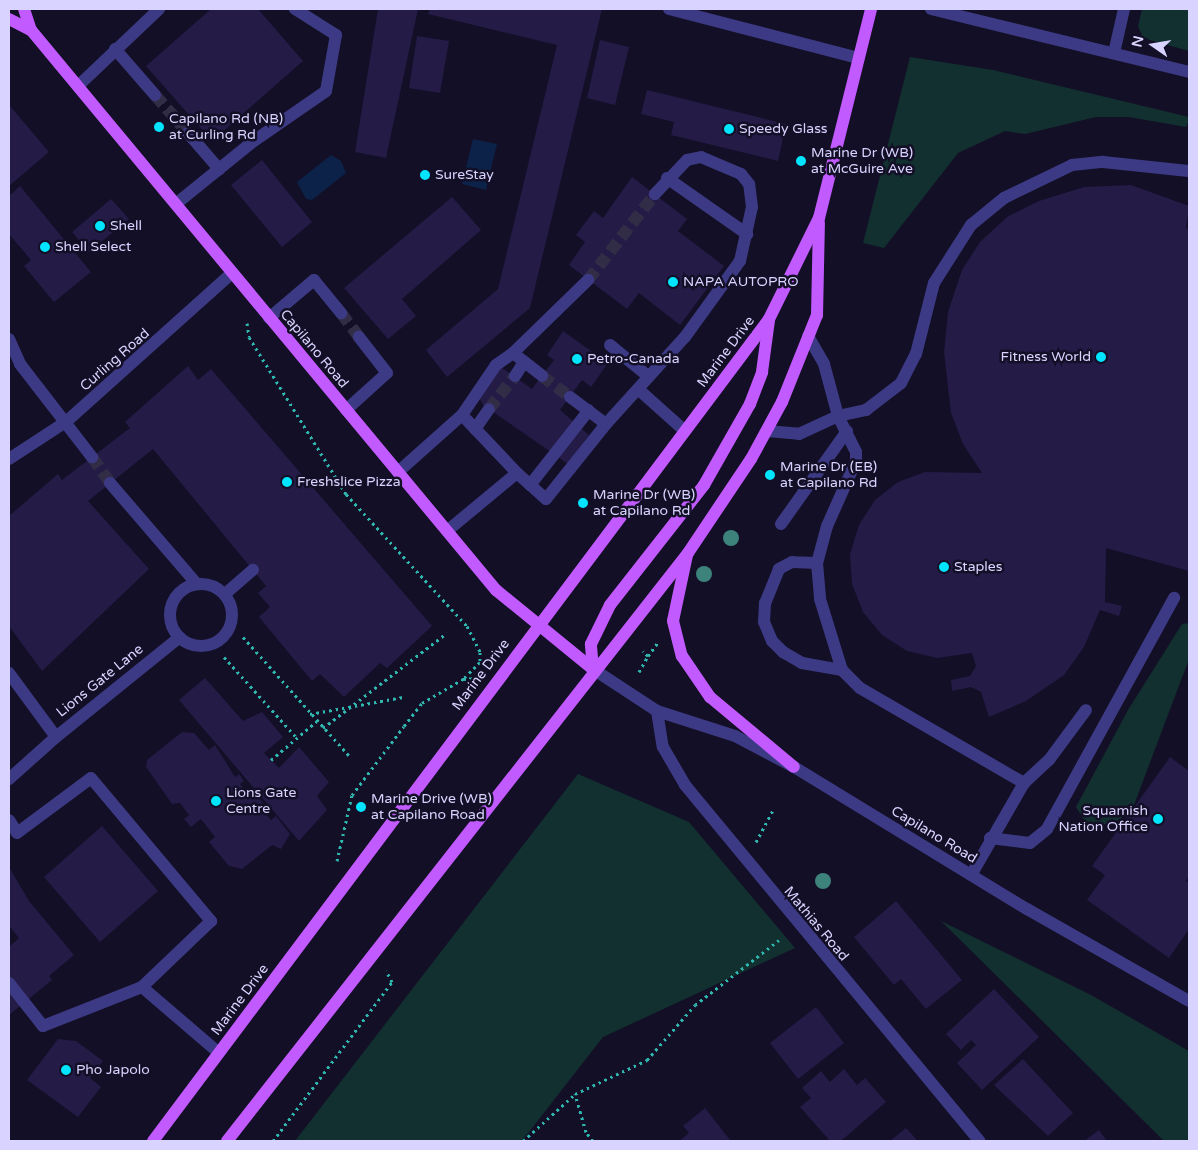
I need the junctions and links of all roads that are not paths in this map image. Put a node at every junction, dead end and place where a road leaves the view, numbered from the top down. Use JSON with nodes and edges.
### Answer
{"nodes":[{"id":1,"x":24,"y":9,"type":"edge"},
{"id":2,"x":159,"y":9,"type":"edge"},
{"id":3,"x":295,"y":9,"type":"edge"},
{"id":4,"x":668,"y":9,"type":"edge"},
{"id":5,"x":872,"y":9,"type":"edge"},
{"id":6,"x":931,"y":9,"type":"edge"},
{"id":7,"x":1124,"y":9,"type":"edge"},
{"id":8,"x":9,"y":19,"type":"edge"},
{"id":9,"x":31,"y":30,"type":"junction"},
{"id":10,"x":115,"y":49,"type":"junction"},
{"id":11,"x":1114,"y":53,"type":"junction"},
{"id":12,"x":859,"y":58,"type":"junction"},
{"id":13,"x":1189,"y":72,"type":"edge"},
{"id":14,"x":78,"y":86,"type":"junction"},
{"id":15,"x":155,"y":94,"type":"tunnel mouth"},
{"id":16,"x":188,"y":133,"type":"tunnel mouth"},
{"id":17,"x":219,"y":169,"type":"junction"},
{"id":18,"x":1189,"y":171,"type":"edge"},
{"id":19,"x":667,"y":178,"type":"junction"},
{"id":20,"x":655,"y":194,"type":"tunnel mouth"},
{"id":21,"x":177,"y":203,"type":"junction"},
{"id":22,"x":819,"y":218,"type":"junction"},
{"id":23,"x":747,"y":234,"type":"junction"},
{"id":24,"x":232,"y":273,"type":"junction"},
{"id":25,"x":588,"y":280,"type":"tunnel mouth"},
{"id":26,"x":341,"y":314,"type":"tunnel mouth"},
{"id":27,"x":269,"y":318,"type":"junction"},
{"id":28,"x":769,"y":319,"type":"junction"},
{"id":29,"x":808,"y":336,"type":"junction"},
{"id":30,"x":359,"y":337,"type":"tunnel mouth"},
{"id":31,"x":9,"y":338,"type":"edge"},
{"id":32,"x":610,"y":345,"type":"dead end"},
{"id":33,"x":513,"y":353,"type":"junction"},
{"id":34,"x":524,"y":362,"type":"junction"},
{"id":35,"x":514,"y":376,"type":"tunnel mouth"},
{"id":36,"x":542,"y":376,"type":"tunnel mouth"},
{"id":37,"x":649,"y":377,"type":"junction"},
{"id":38,"x":638,"y":389,"type":"junction"},
{"id":39,"x":570,"y":397,"type":"tunnel mouth"},
{"id":40,"x":346,"y":410,"type":"junction"},
{"id":41,"x":489,"y":410,"type":"tunnel mouth"},
{"id":42,"x":589,"y":410,"type":"junction"},
{"id":43,"x":462,"y":415,"type":"junction"},
{"id":44,"x":838,"y":416,"type":"junction"},
{"id":45,"x":67,"y":421,"type":"junction"},
{"id":46,"x":606,"y":424,"type":"junction"},
{"id":47,"x":475,"y":430,"type":"junction"},
{"id":48,"x":685,"y":431,"type":"junction"},
{"id":49,"x":767,"y":431,"type":"junction"},
{"id":50,"x":847,"y":431,"type":"junction"},
{"id":51,"x":92,"y":457,"type":"tunnel mouth"},
{"id":52,"x":9,"y":459,"type":"edge"},
{"id":53,"x":398,"y":472,"type":"junction"},
{"id":54,"x":517,"y":474,"type":"junction"},
{"id":55,"x":110,"y":484,"type":"tunnel mouth"},
{"id":56,"x":530,"y":485,"type":"junction"},
{"id":57,"x":781,"y":524,"type":"dead end"},
{"id":58,"x":447,"y":531,"type":"junction"},
{"id":59,"x":688,"y":553,"type":"junction"},
{"id":60,"x":817,"y":563,"type":"junction"},
{"id":61,"x":253,"y":570,"type":"dead end"},
{"id":62,"x":198,"y":584,"type":"junction"},
{"id":63,"x":225,"y":594,"type":"junction"},
{"id":64,"x":1174,"y":598,"type":"dead end"},
{"id":65,"x":538,"y":624,"type":"junction"},
{"id":66,"x":180,"y":637,"type":"junction"},
{"id":67,"x":593,"y":669,"type":"junction"},
{"id":68,"x":842,"y":670,"type":"junction"},
{"id":69,"x":9,"y":672,"type":"edge"},
{"id":70,"x":1086,"y":710,"type":"dead end"},
{"id":71,"x":657,"y":711,"type":"junction"},
{"id":72,"x":56,"y":737,"type":"junction"},
{"id":73,"x":794,"y":767,"type":"junction"},
{"id":74,"x":9,"y":778,"type":"edge"},
{"id":75,"x":1024,"y":783,"type":"junction"},
{"id":76,"x":9,"y":820,"type":"edge"},
{"id":77,"x":990,"y":838,"type":"junction"},
{"id":78,"x":971,"y":875,"type":"junction"},
{"id":79,"x":9,"y":982,"type":"edge"},
{"id":80,"x":142,"y":987,"type":"junction"},
{"id":81,"x":1189,"y":1001,"type":"edge"},
{"id":82,"x":219,"y":1053,"type":"junction"},
{"id":83,"x":153,"y":1141,"type":"edge"},
{"id":84,"x":227,"y":1141,"type":"edge"},
{"id":85,"x":979,"y":1141,"type":"edge"}],
"edges":[{"from":1,"to":9,"type":"main road","name":"Capilano Road"},
{"from":2,"to":10,"type":"street"},
{"from":3,"to":17,"type":"street"},
{"from":4,"to":12,"type":"street"},
{"from":5,"to":12,"type":"main road","name":"Marine Drive"},
{"from":6,"to":11,"type":"street"},
{"from":7,"to":11,"type":"street"},
{"from":8,"to":9,"type":"main road","name":"Capilano Road"},
{"from":9,"to":14,"type":"main road","name":"Capilano Road"},
{"from":10,"to":14,"type":"street"},
{"from":10,"to":15,"type":"street"},
{"from":11,"to":13,"type":"street"},
{"from":12,"to":22,"type":"main road","name":"Marine Drive"},
{"from":14,"to":21,"type":"main road","name":"Capilano Road"},
{"from":16,"to":17,"type":"street"},
{"from":17,"to":21,"type":"street"},
{"from":18,"to":44,"type":"street"},
{"from":19,"to":20,"type":"street"},
{"from":19,"to":23,"type":"street"},
{"from":19,"to":23,"type":"street"},
{"from":21,"to":24,"type":"main road","name":"Capilano Road"},
{"from":22,"to":28,"type":"main road","name":"Marine Drive"},
{"from":22,"to":29,"type":"main road","name":"Marine Drive"},
{"from":23,"to":37,"type":"street"},
{"from":24,"to":27,"type":"main road","name":"Capilano Road"},
{"from":24,"to":45,"type":"street","name":"Curling Road"},
{"from":25,"to":33,"type":"street"},
{"from":26,"to":27,"type":"street"},
{"from":27,"to":40,"type":"main road","name":"Capilano Road"},
{"from":28,"to":48,"type":"main road","name":"Marine Drive"},
{"from":28,"to":67,"type":"main road"},
{"from":29,"to":44,"type":"street"},
{"from":29,"to":49,"type":"main road","name":"Marine Drive"},
{"from":30,"to":40,"type":"street"},
{"from":31,"to":45,"type":"street"},
{"from":32,"to":37,"type":"street"},
{"from":33,"to":34,"type":"street"},
{"from":33,"to":43,"type":"street"},
{"from":34,"to":35,"type":"street"},
{"from":34,"to":36,"type":"street"},
{"from":37,"to":38,"type":"street"},
{"from":38,"to":46,"type":"street"},
{"from":38,"to":48,"type":"street"},
{"from":39,"to":42,"type":"street"},
{"from":40,"to":53,"type":"main road","name":"Capilano Road"},
{"from":41,"to":47,"type":"street"},
{"from":42,"to":46,"type":"street"},
{"from":42,"to":56,"type":"street"},
{"from":43,"to":47,"type":"street"},
{"from":43,"to":53,"type":"street"},
{"from":44,"to":49,"type":"street"},
{"from":44,"to":50,"type":"street"},
{"from":45,"to":51,"type":"street"},
{"from":45,"to":52,"type":"street","name":"Curling Road"},
{"from":46,"to":56,"type":"street"},
{"from":47,"to":54,"type":"street"},
{"from":48,"to":65,"type":"main road","name":"Marine Drive"},
{"from":49,"to":59,"type":"main road","name":"Marine Drive"},
{"from":50,"to":57,"type":"street"},
{"from":50,"to":60,"type":"street"},
{"from":53,"to":58,"type":"main road","name":"Capilano Road"},
{"from":54,"to":56,"type":"street"},
{"from":54,"to":58,"type":"street"},
{"from":55,"to":62,"type":"street"},
{"from":58,"to":65,"type":"main road","name":"Capilano Road"},
{"from":59,"to":67,"type":"main road","name":"Marine Drive"},
{"from":59,"to":73,"type":"main road"},
{"from":60,"to":68,"type":"street"},
{"from":60,"to":68,"type":"street"},
{"from":61,"to":63,"type":"street"},
{"from":62,"to":63,"type":"street"},
{"from":62,"to":66,"type":"street"},
{"from":63,"to":66,"type":"street"},
{"from":64,"to":77,"type":"street"},
{"from":65,"to":67,"type":"main road","name":"Capilano Road"},
{"from":65,"to":82,"type":"main road","name":"Marine Drive"},
{"from":66,"to":72,"type":"street","name":"Lions Gate Lane"},
{"from":67,"to":71,"type":"street","name":"Capilano Road"},
{"from":67,"to":84,"type":"main road","name":"Marine Drive"},
{"from":68,"to":75,"type":"street"},
{"from":69,"to":72,"type":"street","name":"Lions Gate Lane"},
{"from":70,"to":75,"type":"street"},
{"from":71,"to":73,"type":"street","name":"Capilano Road"},
{"from":71,"to":85,"type":"street","name":"Mathias Road"},
{"from":72,"to":74,"type":"street"},
{"from":73,"to":78,"type":"street","name":"Capilano Road"},
{"from":75,"to":77,"type":"street"},
{"from":76,"to":80,"type":"street"},
{"from":77,"to":78,"type":"street"},
{"from":78,"to":81,"type":"street","name":"Capilano Road"},
{"from":79,"to":80,"type":"street"},
{"from":80,"to":82,"type":"street"},
{"from":82,"to":83,"type":"main road","name":"Marine Drive"}]}
